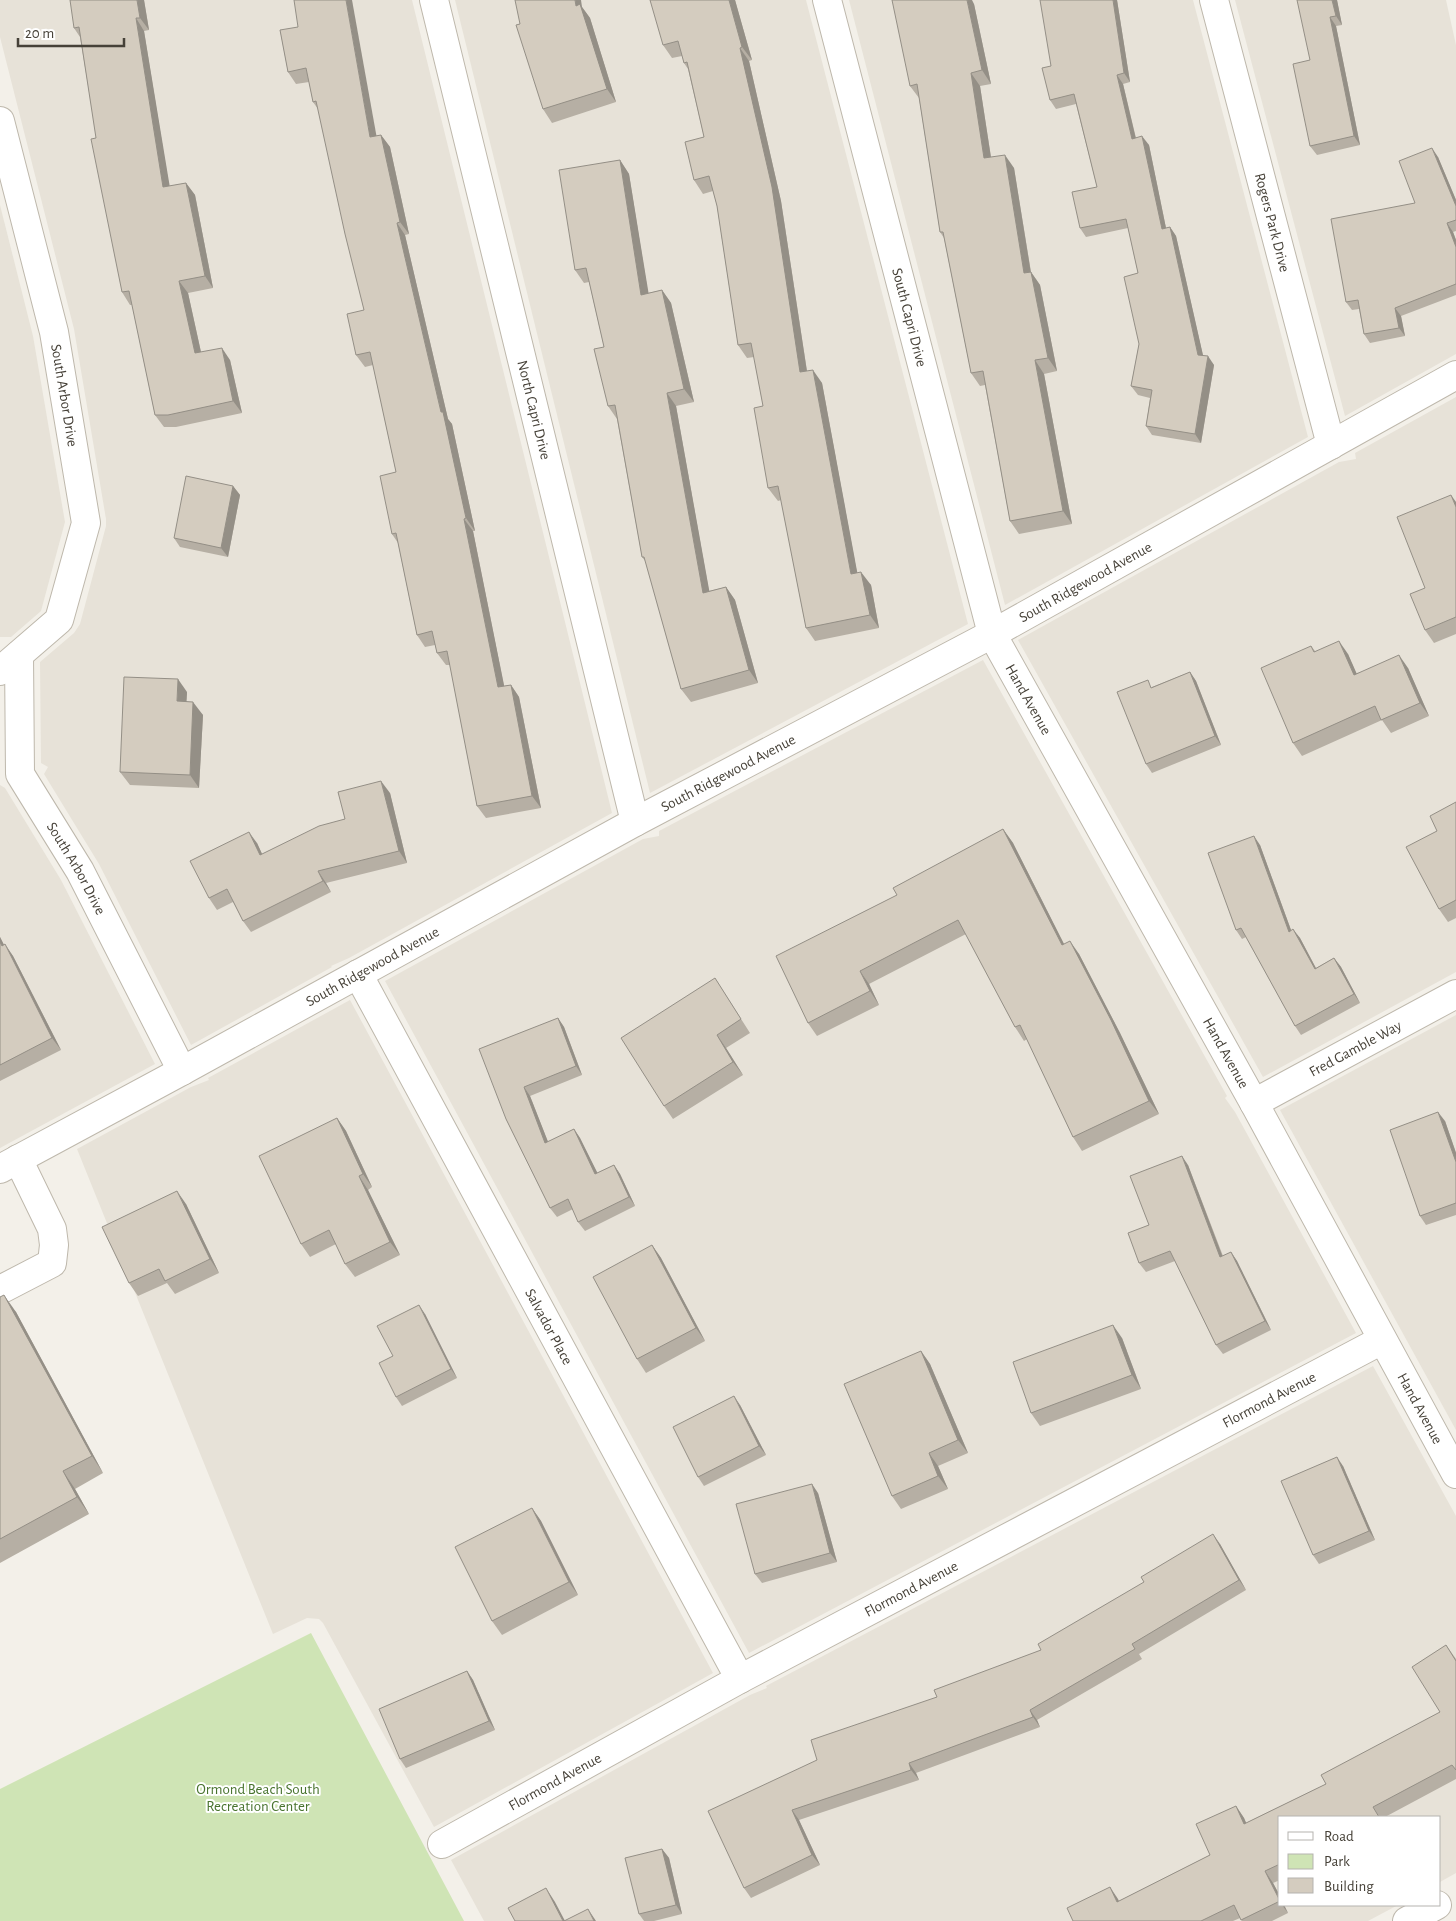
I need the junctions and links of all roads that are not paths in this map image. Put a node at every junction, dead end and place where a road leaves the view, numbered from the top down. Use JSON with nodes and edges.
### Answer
{"nodes":[{"id":1,"x":434,"y":0,"type":"edge"},
{"id":2,"x":828,"y":0,"type":"edge"},
{"id":3,"x":1214,"y":0,"type":"edge"},
{"id":4,"x":0,"y":121,"type":"edge"},
{"id":5,"x":1456,"y":375,"type":"edge"},
{"id":6,"x":1331,"y":445,"type":"junction"},
{"id":7,"x":992,"y":634,"type":"junction"},
{"id":8,"x":9,"y":663,"type":"edge"},
{"id":9,"x":10,"y":770,"type":"edge"},
{"id":10,"x":635,"y":822,"type":"junction"},
{"id":11,"x":358,"y":974,"type":"junction"},
{"id":12,"x":1456,"y":994,"type":"edge"},
{"id":13,"x":182,"y":1071,"type":"junction"},
{"id":14,"x":1254,"y":1103,"type":"junction"},
{"id":15,"x":9,"y":1164,"type":"edge"},
{"id":16,"x":0,"y":1290,"type":"edge"},
{"id":17,"x":1382,"y":1340,"type":"junction"},
{"id":18,"x":1456,"y":1474,"type":"edge"},
{"id":19,"x":740,"y":1679,"type":"junction"},
{"id":20,"x":442,"y":1844,"type":"dead end"},
{"id":21,"x":1456,"y":1894,"type":"edge"},
{"id":22,"x":1441,"y":1902,"type":"edge"},
{"id":23,"x":1434,"y":1906,"type":"edge"},
{"id":24,"x":1407,"y":1921,"type":"edge"}],
"edges":[{"from":1,"to":10,"type":"street","name":"North Capri Drive"},
{"from":2,"to":7,"type":"street","name":"South Capri Drive"},
{"from":3,"to":6,"type":"street","name":"Rogers Park Drive"},
{"from":4,"to":8,"type":"street","name":"South Arbor Drive"},
{"from":5,"to":6,"type":"street","name":"South Ridgewood Avenue"},
{"from":6,"to":7,"type":"street","name":"South Ridgewood Avenue"},
{"from":7,"to":10,"type":"street","name":"South Ridgewood Avenue"},
{"from":7,"to":14,"type":"street","name":"Hand Avenue"},
{"from":8,"to":9,"type":"street","name":"South Arbor Drive"},
{"from":9,"to":13,"type":"street","name":"South Arbor Drive"},
{"from":10,"to":11,"type":"street","name":"South Ridgewood Avenue"},
{"from":11,"to":13,"type":"street","name":"South Ridgewood Avenue"},
{"from":11,"to":19,"type":"street","name":"Salvador Place"},
{"from":12,"to":14,"type":"street","name":"Fred Gamble Way"},
{"from":13,"to":15,"type":"street","name":"South Ridgewood Avenue"},
{"from":14,"to":17,"type":"street","name":"Hand Avenue"},
{"from":15,"to":16,"type":"street"},
{"from":17,"to":18,"type":"street","name":"Hand Avenue"},
{"from":17,"to":19,"type":"street","name":"Flormond Avenue"},
{"from":19,"to":20,"type":"street","name":"Flormond Avenue"},
{"from":21,"to":22,"type":"street"},
{"from":23,"to":24,"type":"street"}]}
